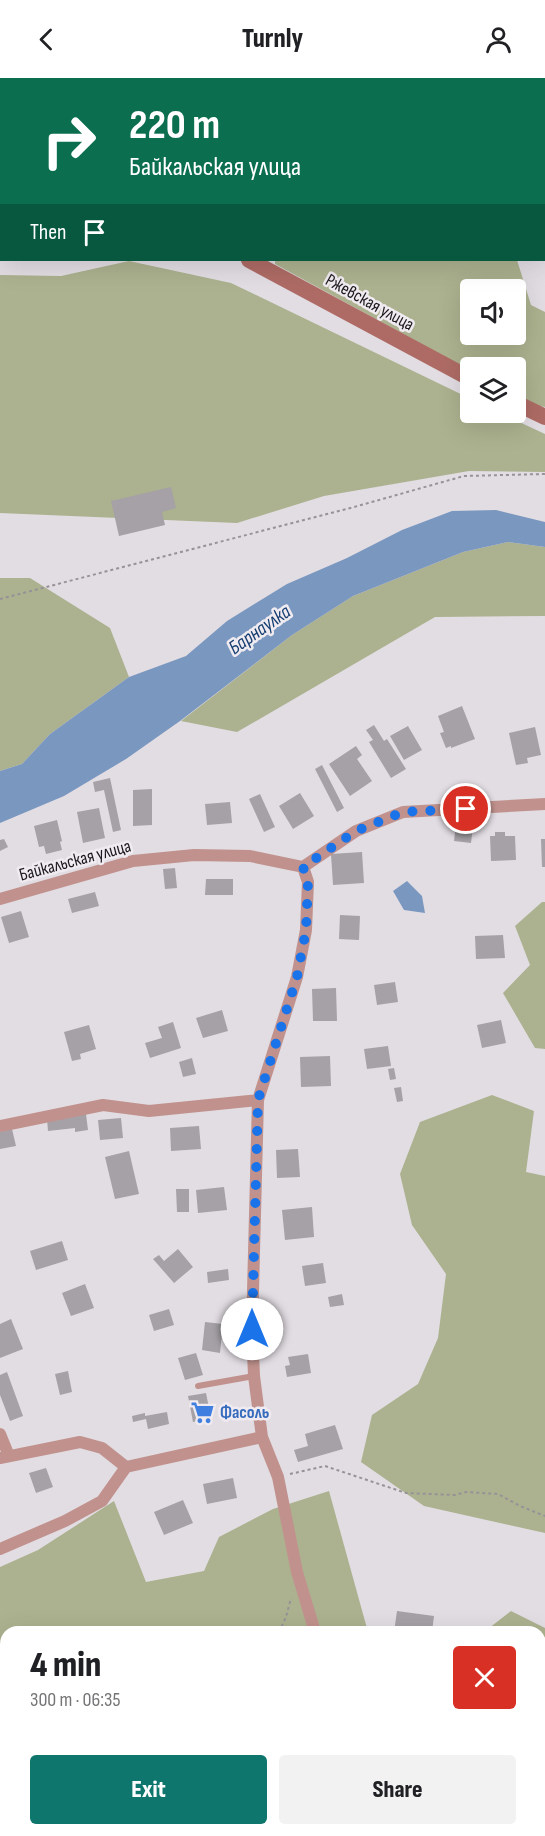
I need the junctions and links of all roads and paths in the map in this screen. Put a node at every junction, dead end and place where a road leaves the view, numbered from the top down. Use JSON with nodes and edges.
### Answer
{"nodes":[{"id":1,"x":251,"y":261,"type":"edge"},
{"id":2,"x":460,"y":373,"type":"edge"},
{"id":3,"x":526,"y":408,"type":"edge"},
{"id":4,"x":545,"y":417,"type":"edge"},
{"id":5,"x":545,"y":474,"type":"edge"},
{"id":6,"x":0,"y":599,"type":"edge"},
{"id":7,"x":545,"y":804,"type":"edge"},
{"id":8,"x":303,"y":867,"type":"junction"},
{"id":9,"x":0,"y":899,"type":"edge"},
{"id":10,"x":258,"y":1100,"type":"junction"},
{"id":11,"x":0,"y":1126,"type":"edge"},
{"id":12,"x":254,"y":1376,"type":"junction"},
{"id":13,"x":198,"y":1386,"type":"dead end"},
{"id":14,"x":0,"y":1434,"type":"edge"},
{"id":15,"x":262,"y":1437,"type":"junction"},
{"id":16,"x":4,"y":1457,"type":"edge"},
{"id":17,"x":126,"y":1467,"type":"junction"},
{"id":18,"x":278,"y":1477,"type":"junction"},
{"id":19,"x":545,"y":1516,"type":"edge"},
{"id":20,"x":0,"y":1549,"type":"edge"},
{"id":21,"x":297,"y":1572,"type":"junction"},
{"id":22,"x":282,"y":1626,"type":"edge"},
{"id":23,"x":313,"y":1626,"type":"edge"}],
"edges":[{"from":1,"to":2,"type":"main road","name":"Ржевская улица"},
{"from":3,"to":4,"type":"main road"},
{"from":5,"to":6,"type":"path"},
{"from":7,"to":8,"type":"street"},
{"from":8,"to":9,"type":"street","name":"Байкальская улица"},
{"from":8,"to":10,"type":"street"},
{"from":10,"to":11,"type":"street"},
{"from":10,"to":12,"type":"street"},
{"from":12,"to":13,"type":"lane"},
{"from":12,"to":15,"type":"street"},
{"from":14,"to":16,"type":"street"},
{"from":15,"to":17,"type":"street"},
{"from":15,"to":18,"type":"street"},
{"from":16,"to":17,"type":"street"},
{"from":17,"to":20,"type":"street"},
{"from":18,"to":19,"type":"path"},
{"from":18,"to":21,"type":"street"},
{"from":21,"to":22,"type":"path"},
{"from":21,"to":23,"type":"street"}]}
